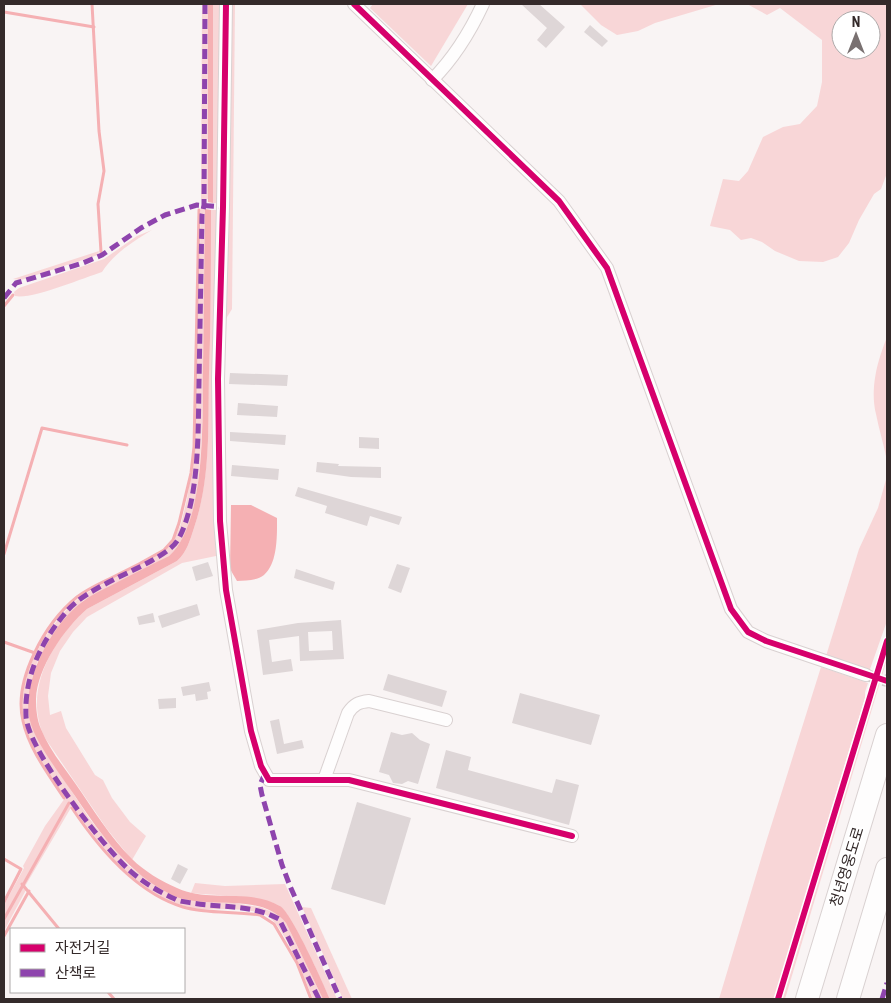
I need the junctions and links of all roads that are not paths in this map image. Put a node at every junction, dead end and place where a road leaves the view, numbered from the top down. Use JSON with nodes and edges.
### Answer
{"nodes":[{"id":1,"x":226,"y":4,"type":"edge"},
{"id":2,"x":354,"y":4,"type":"edge"},
{"id":3,"x":483,"y":4,"type":"edge"},
{"id":4,"x":432,"y":80,"type":"junction"},
{"id":5,"x":866,"y":675,"type":"tunnel mouth"},
{"id":6,"x":446,"y":720,"type":"dead end"},
{"id":7,"x":887,"y":735,"type":"edge"},
{"id":8,"x":324,"y":780,"type":"junction"},
{"id":9,"x":572,"y":836,"type":"dead end"},
{"id":10,"x":887,"y":869,"type":"edge"},
{"id":11,"x":807,"y":999,"type":"edge"},
{"id":12,"x":848,"y":999,"type":"edge"}],
"edges":[{"from":1,"to":8,"type":"street"},
{"from":2,"to":4,"type":"street"},
{"from":3,"to":4,"type":"street"},
{"from":4,"to":5,"type":"street"},
{"from":6,"to":8,"type":"street"},
{"from":7,"to":11,"type":"highway","name":"청년영웅도로"},
{"from":8,"to":9,"type":"street"},
{"from":10,"to":12,"type":"highway"}]}
